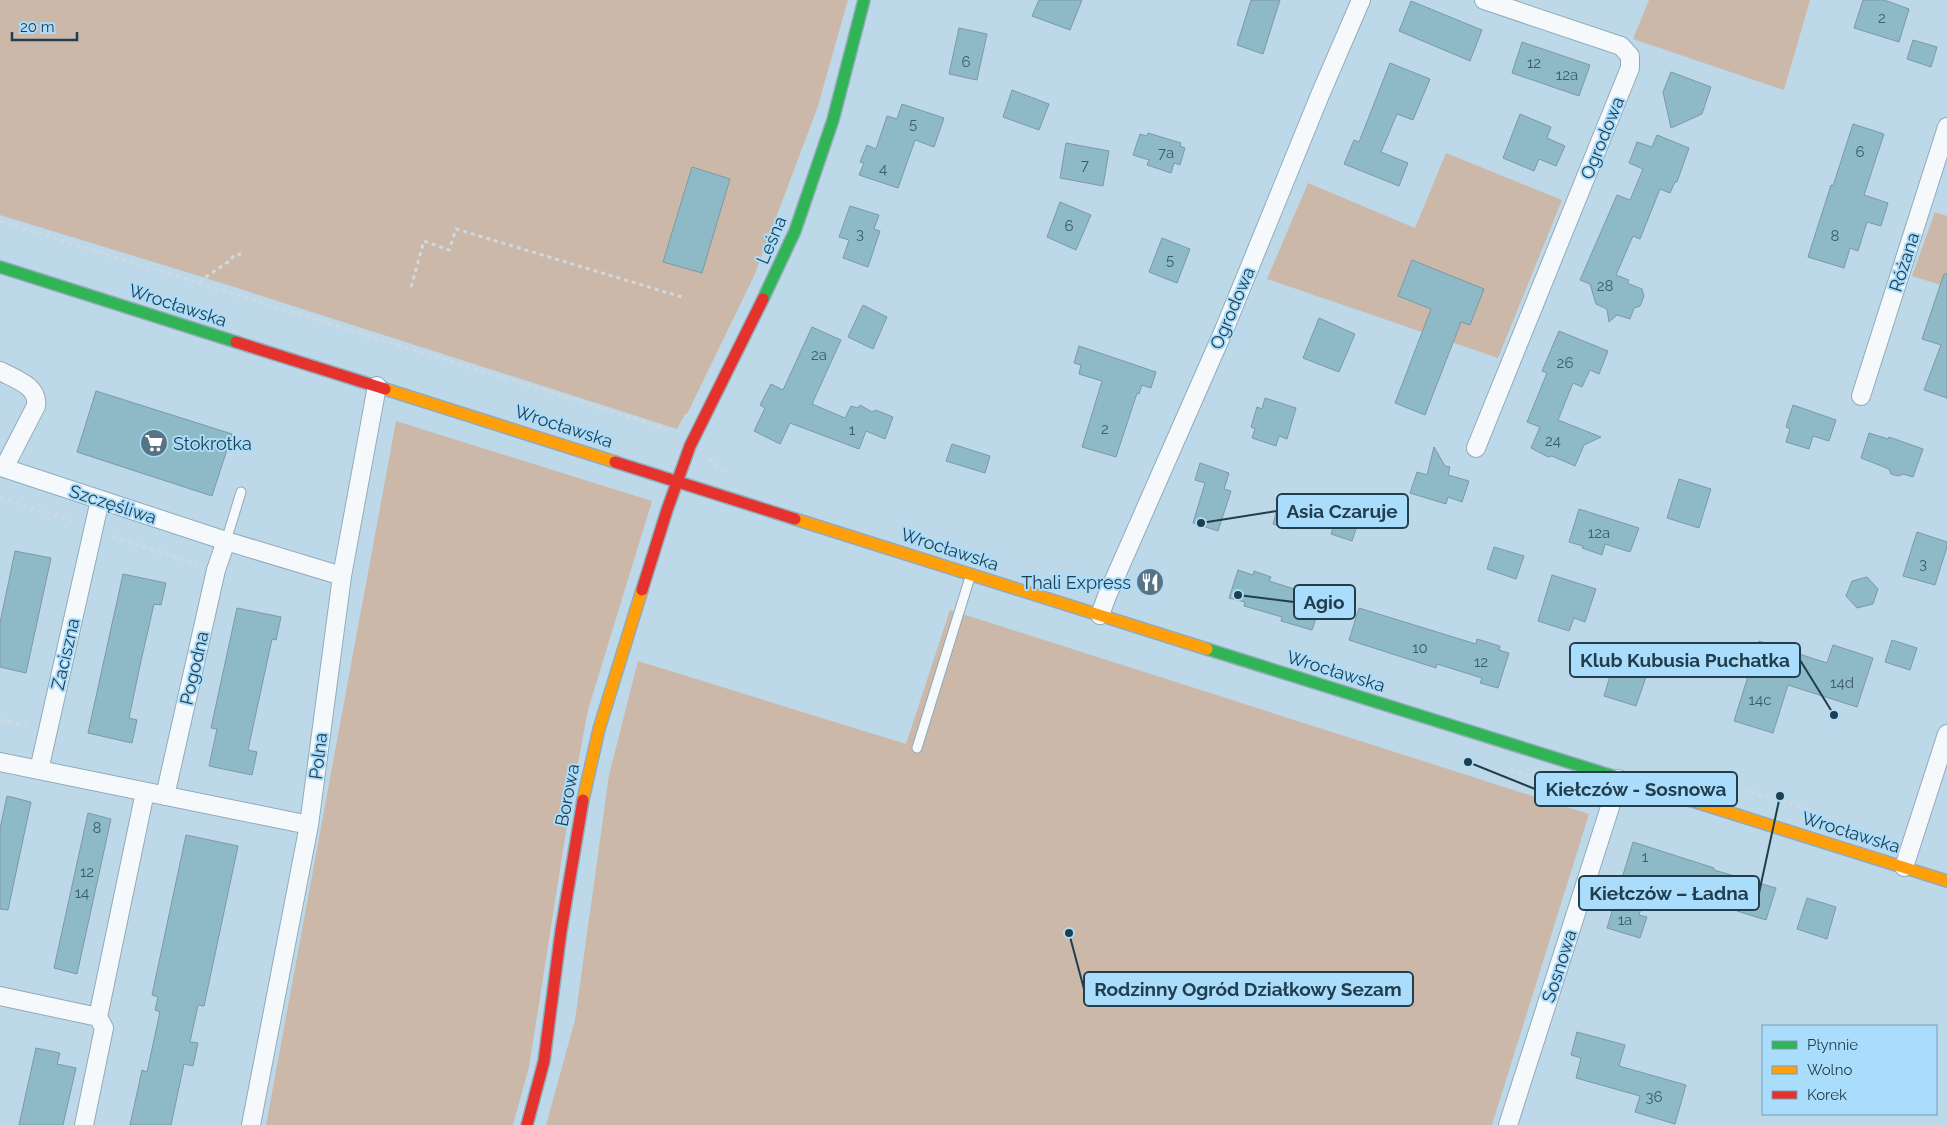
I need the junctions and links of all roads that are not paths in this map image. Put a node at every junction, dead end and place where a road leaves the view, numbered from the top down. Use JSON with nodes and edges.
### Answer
{"nodes":[{"id":1,"x":864,"y":0,"type":"edge"},
{"id":2,"x":1361,"y":0,"type":"edge"},
{"id":3,"x":1484,"y":0,"type":"edge"},
{"id":4,"x":1947,"y":127,"type":"edge"},
{"id":5,"x":0,"y":267,"type":"edge"},
{"id":6,"x":0,"y":371,"type":"edge"},
{"id":7,"x":377,"y":386,"type":"junction"},
{"id":8,"x":1861,"y":396,"type":"dead end"},
{"id":9,"x":1476,"y":448,"type":"dead end"},
{"id":10,"x":2,"y":472,"type":"edge"},
{"id":11,"x":678,"y":481,"type":"junction"},
{"id":12,"x":241,"y":492,"type":"dead end"},
{"id":13,"x":100,"y":500,"type":"junction"},
{"id":14,"x":226,"y":541,"type":"junction"},
{"id":15,"x":971,"y":574,"type":"junction"},
{"id":16,"x":342,"y":576,"type":"junction"},
{"id":17,"x":1100,"y":616,"type":"junction"},
{"id":18,"x":1947,"y":734,"type":"edge"},
{"id":19,"x":917,"y":748,"type":"dead end"},
{"id":20,"x":0,"y":762,"type":"edge"},
{"id":21,"x":39,"y":770,"type":"junction"},
{"id":22,"x":1619,"y":779,"type":"junction"},
{"id":23,"x":146,"y":792,"type":"junction"},
{"id":24,"x":165,"y":796,"type":"junction"},
{"id":25,"x":310,"y":825,"type":"junction"},
{"id":26,"x":1904,"y":867,"type":"junction"},
{"id":27,"x":1947,"y":881,"type":"edge"},
{"id":28,"x":0,"y":996,"type":"edge"},
{"id":29,"x":101,"y":1022,"type":"junction"},
{"id":30,"x":84,"y":1125,"type":"edge"},
{"id":31,"x":251,"y":1125,"type":"edge"},
{"id":32,"x":527,"y":1125,"type":"edge"},
{"id":33,"x":1508,"y":1125,"type":"edge"}],
"edges":[{"from":1,"to":11,"type":"street","name":"Leśna"},
{"from":2,"to":17,"type":"street","name":"Ogrodowa"},
{"from":3,"to":9,"type":"street","name":"Ogrodowa"},
{"from":4,"to":8,"type":"street","name":"Różana"},
{"from":5,"to":7,"type":"street","name":"Wrocławska"},
{"from":6,"to":10,"type":"street","name":"Szczęśliwa"},
{"from":7,"to":11,"type":"street","name":"Wrocławska"},
{"from":7,"to":16,"type":"street","name":"Polna"},
{"from":10,"to":13,"type":"street","name":"Szczęśliwa"},
{"from":11,"to":15,"type":"street","name":"Wrocławska"},
{"from":11,"to":32,"type":"street","name":"Borowa"},
{"from":12,"to":14,"type":"lane"},
{"from":13,"to":14,"type":"street","name":"Szczęśliwa"},
{"from":13,"to":21,"type":"street","name":"Zaciszna"},
{"from":14,"to":16,"type":"street","name":"Szczęśliwa"},
{"from":14,"to":24,"type":"street","name":"Pogodna"},
{"from":15,"to":17,"type":"street","name":"Wrocławska"},
{"from":15,"to":19,"type":"lane"},
{"from":16,"to":25,"type":"street","name":"Polna"},
{"from":17,"to":22,"type":"street","name":"Wrocławska"},
{"from":18,"to":26,"type":"street"},
{"from":20,"to":21,"type":"street"},
{"from":21,"to":23,"type":"street"},
{"from":22,"to":26,"type":"street","name":"Wrocławska"},
{"from":22,"to":33,"type":"street","name":"Sosnowa"},
{"from":23,"to":24,"type":"street"},
{"from":23,"to":29,"type":"street"},
{"from":24,"to":25,"type":"street"},
{"from":25,"to":31,"type":"street","name":"Polna"},
{"from":26,"to":27,"type":"street","name":"Wrocławska"},
{"from":28,"to":29,"type":"street"},
{"from":29,"to":30,"type":"street"}]}
